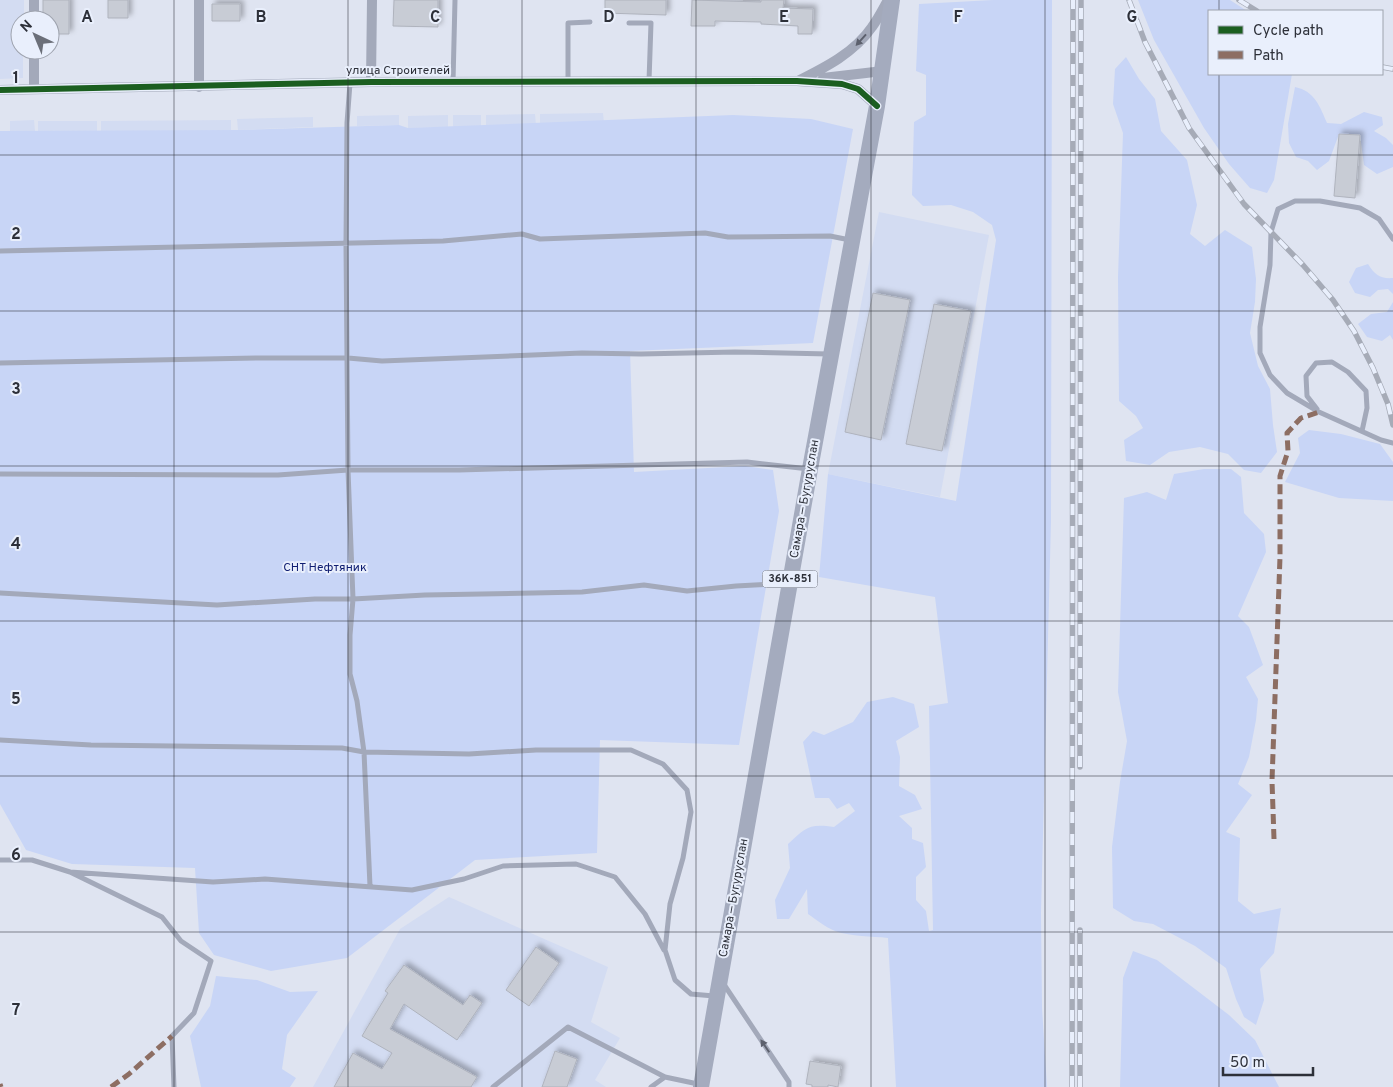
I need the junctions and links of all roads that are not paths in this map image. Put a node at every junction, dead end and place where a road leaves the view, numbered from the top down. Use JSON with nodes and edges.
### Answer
{"nodes":[{"id":1,"x":199,"y":0,"type":"edge"},
{"id":2,"x":372,"y":0,"type":"edge"},
{"id":3,"x":455,"y":0,"type":"edge"},
{"id":4,"x":888,"y":0,"type":"edge"},
{"id":5,"x":892,"y":0,"type":"edge"},
{"id":6,"x":590,"y":22,"type":"dead end"},
{"id":7,"x":629,"y":23,"type":"dead end"},
{"id":8,"x":34,"y":60,"type":"edge"},
{"id":9,"x":883,"y":72,"type":"junction"},
{"id":10,"x":371,"y":82,"type":"junction"},
{"id":11,"x":453,"y":82,"type":"junction"},
{"id":12,"x":568,"y":82,"type":"junction"},
{"id":13,"x":649,"y":82,"type":"junction"},
{"id":14,"x":797,"y":82,"type":"junction"},
{"id":15,"x":350,"y":83,"type":"junction"},
{"id":16,"x":199,"y":87,"type":"junction"},
{"id":17,"x":34,"y":89,"type":"junction"},
{"id":18,"x":0,"y":90,"type":"edge"},
{"id":19,"x":877,"y":106,"type":"junction"},
{"id":20,"x":1393,"y":239,"type":"edge"},
{"id":21,"x":851,"y":240,"type":"junction"},
{"id":22,"x":346,"y":244,"type":"junction"},
{"id":23,"x":0,"y":251,"type":"edge"},
{"id":24,"x":831,"y":354,"type":"junction"},
{"id":25,"x":348,"y":358,"type":"junction"},
{"id":26,"x":0,"y":363,"type":"edge"},
{"id":27,"x":1319,"y":412,"type":"junction"},
{"id":28,"x":1362,"y":431,"type":"junction"},
{"id":29,"x":1393,"y":443,"type":"edge"},
{"id":30,"x":810,"y":469,"type":"junction"},
{"id":31,"x":348,"y":470,"type":"junction"},
{"id":32,"x":0,"y":474,"type":"edge"},
{"id":33,"x":790,"y":583,"type":"junction"},
{"id":34,"x":0,"y":593,"type":"edge"},
{"id":35,"x":353,"y":599,"type":"junction"},
{"id":36,"x":0,"y":740,"type":"edge"},
{"id":37,"x":364,"y":752,"type":"junction"},
{"id":38,"x":0,"y":860,"type":"edge"},
{"id":39,"x":70,"y":872,"type":"junction"},
{"id":40,"x":370,"y":886,"type":"junction"},
{"id":41,"x":664,"y":950,"type":"junction"},
{"id":42,"x":720,"y":978,"type":"junction"},
{"id":43,"x":717,"y":996,"type":"junction"},
{"id":44,"x":665,"y":1077,"type":"junction"},
{"id":45,"x":701,"y":1086,"type":"edge"},
{"id":46,"x":174,"y":1087,"type":"edge"},
{"id":47,"x":493,"y":1087,"type":"edge"},
{"id":48,"x":651,"y":1087,"type":"edge"},
{"id":49,"x":788,"y":1087,"type":"edge"}],
"edges":[{"from":1,"to":16,"type":"street"},
{"from":2,"to":10,"type":"street"},
{"from":3,"to":11,"type":"lane"},
{"from":4,"to":14,"type":"street","one_way":true},
{"from":5,"to":9,"type":"main road","name":"Самара — Бугуруслан","number":"36К-851"},
{"from":6,"to":12,"type":"lane"},
{"from":7,"to":13,"type":"lane"},
{"from":8,"to":17,"type":"street"},
{"from":9,"to":14,"type":"street"},
{"from":9,"to":19,"type":"main road","name":"Самара — Бугуруслан","number":"36К-851"},
{"from":10,"to":11,"type":"street","name":"улица Строителей"},
{"from":10,"to":15,"type":"street","name":"улица Строителей"},
{"from":11,"to":12,"type":"street","name":"улица Строителей"},
{"from":12,"to":13,"type":"street","name":"улица Строителей"},
{"from":13,"to":14,"type":"street","name":"улица Строителей"},
{"from":14,"to":19,"type":"street"},
{"from":15,"to":16,"type":"street","name":"улица Строителей"},
{"from":15,"to":22,"type":"lane"},
{"from":16,"to":17,"type":"street","name":"улица Строителей"},
{"from":17,"to":18,"type":"street","name":"улица Строителей"},
{"from":19,"to":21,"type":"main road","name":"Самара — Бугуруслан","number":"36К-851"},
{"from":20,"to":27,"type":"lane"},
{"from":21,"to":22,"type":"lane"},
{"from":21,"to":24,"type":"main road","name":"Самара — Бугуруслан","number":"36К-851"},
{"from":22,"to":23,"type":"lane"},
{"from":22,"to":25,"type":"lane"},
{"from":24,"to":25,"type":"lane"},
{"from":24,"to":30,"type":"main road","name":"Самара — Бугуруслан","number":"36К-851"},
{"from":25,"to":26,"type":"lane"},
{"from":25,"to":31,"type":"lane"},
{"from":27,"to":28,"type":"lane"},
{"from":27,"to":28,"type":"lane"},
{"from":28,"to":29,"type":"lane"},
{"from":30,"to":31,"type":"lane"},
{"from":30,"to":33,"type":"main road","name":"Самара — Бугуруслан","number":"36К-851"},
{"from":31,"to":32,"type":"lane"},
{"from":31,"to":35,"type":"lane"},
{"from":33,"to":35,"type":"lane"},
{"from":33,"to":42,"type":"main road","name":"Самара — Бугуруслан","number":"36К-851"},
{"from":34,"to":35,"type":"lane"},
{"from":35,"to":37,"type":"lane"},
{"from":36,"to":37,"type":"lane"},
{"from":37,"to":40,"type":"lane"},
{"from":37,"to":41,"type":"lane"},
{"from":38,"to":39,"type":"lane"},
{"from":39,"to":40,"type":"lane"},
{"from":39,"to":46,"type":"lane"},
{"from":40,"to":41,"type":"lane"},
{"from":41,"to":43,"type":"lane"},
{"from":42,"to":43,"type":"main road","name":"Самара — Бугуруслан","number":"36К-851"},
{"from":49,"to":42,"type":"lane","one_way":true},
{"from":43,"to":45,"type":"main road","name":"Самара — Бугуруслан","number":"36К-851"},
{"from":44,"to":45,"type":"lane"},
{"from":44,"to":47,"type":"lane"},
{"from":44,"to":48,"type":"lane"}]}
